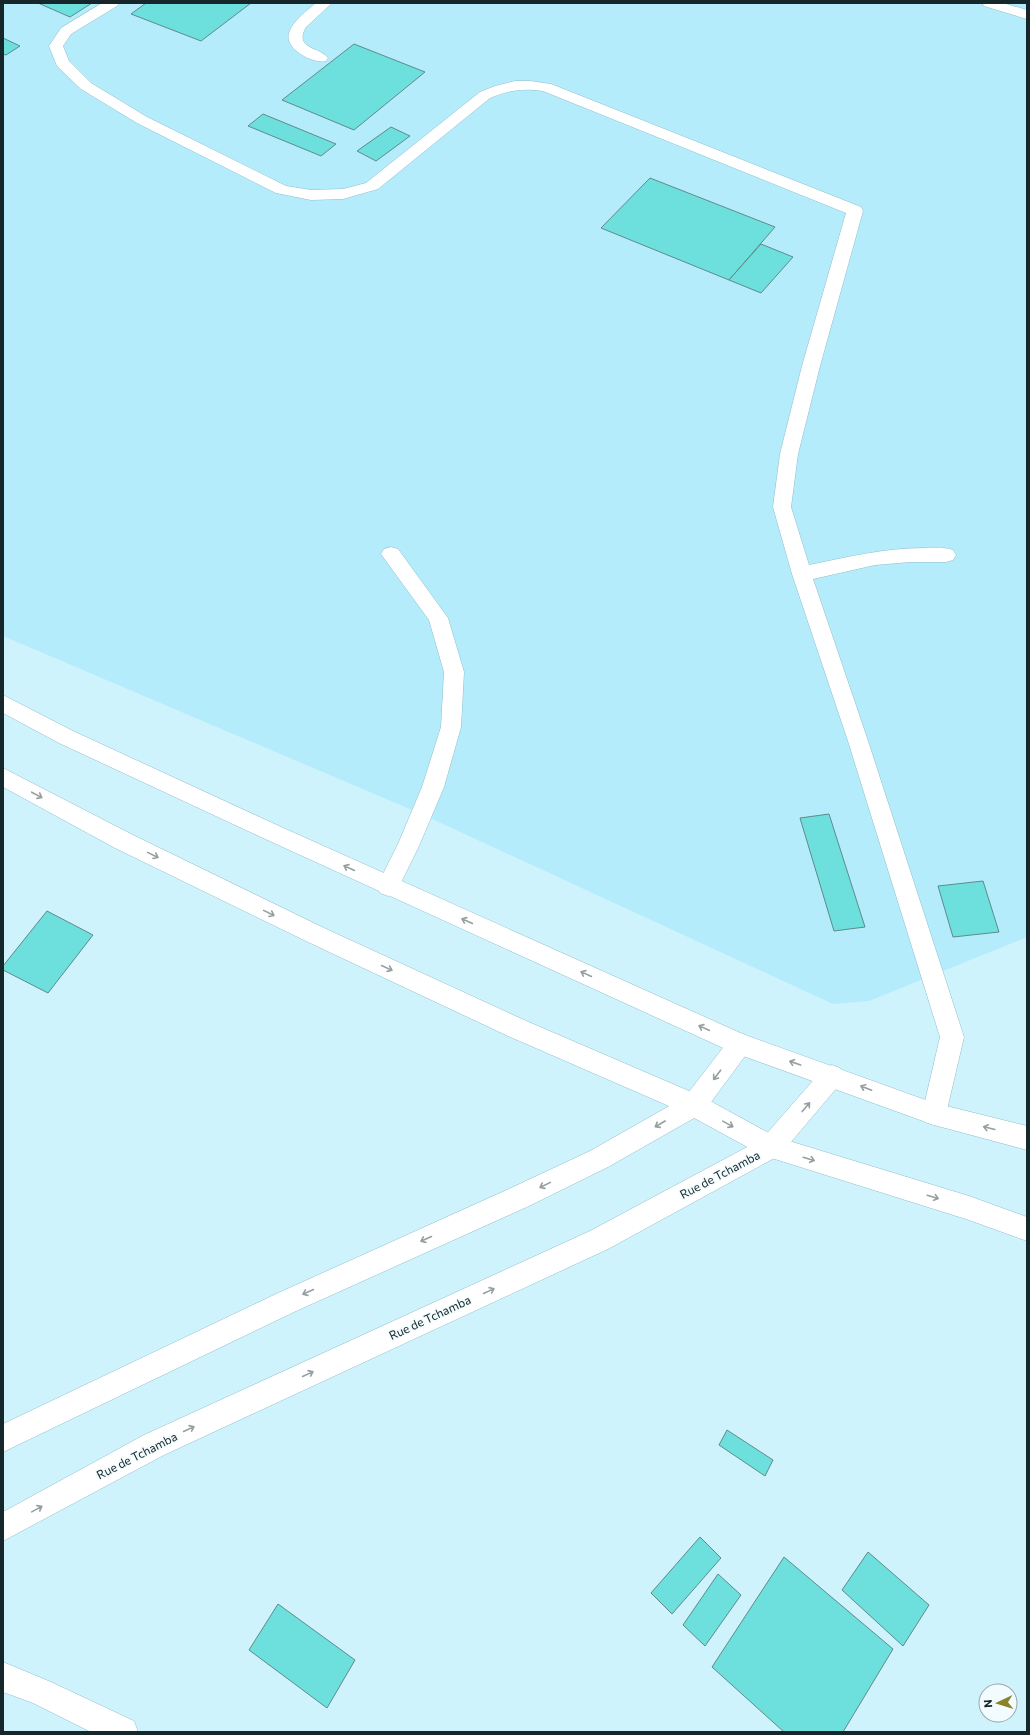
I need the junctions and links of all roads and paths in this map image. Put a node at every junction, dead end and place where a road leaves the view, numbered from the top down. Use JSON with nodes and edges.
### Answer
{"nodes":[{"id":1,"x":112,"y":3,"type":"edge"},
{"id":2,"x":325,"y":3,"type":"edge"},
{"id":3,"x":989,"y":3,"type":"edge"},
{"id":4,"x":1027,"y":15,"type":"edge"},
{"id":5,"x":321,"y":58,"type":"dead end"},
{"id":6,"x":391,"y":554,"type":"dead end"},
{"id":7,"x":946,"y":555,"type":"dead end"},
{"id":8,"x":802,"y":574,"type":"junction"},
{"id":9,"x":3,"y":703,"type":"edge"},
{"id":10,"x":3,"y":777,"type":"edge"},
{"id":11,"x":388,"y":886,"type":"junction"},
{"id":12,"x":740,"y":1044,"type":"junction"},
{"id":13,"x":832,"y":1076,"type":"junction"},
{"id":14,"x":694,"y":1105,"type":"junction"},
{"id":15,"x":934,"y":1114,"type":"junction"},
{"id":16,"x":1027,"y":1138,"type":"edge"},
{"id":17,"x":771,"y":1147,"type":"junction"},
{"id":18,"x":1027,"y":1229,"type":"edge"},
{"id":19,"x":3,"y":1438,"type":"edge"},
{"id":20,"x":3,"y":1527,"type":"edge"},
{"id":21,"x":3,"y":1677,"type":"edge"},
{"id":22,"x":123,"y":1732,"type":"edge"}],
"edges":[{"from":1,"to":8,"type":"main road"},
{"from":2,"to":5,"type":"main road"},
{"from":3,"to":4,"type":"main road"},
{"from":6,"to":11,"type":"main road"},
{"from":7,"to":8,"type":"main road"},
{"from":8,"to":15,"type":"main road"},
{"from":11,"to":9,"type":"main road","one_way":true},
{"from":10,"to":14,"type":"main road","one_way":true},
{"from":12,"to":11,"type":"main road","one_way":true},
{"from":13,"to":12,"type":"main road","one_way":true},
{"from":12,"to":14,"type":"main road","one_way":true},
{"from":15,"to":13,"type":"main road","one_way":true},
{"from":17,"to":13,"type":"main road","name":"Rue de Tchamba","one_way":true},
{"from":14,"to":17,"type":"main road","one_way":true},
{"from":14,"to":19,"type":"main road","one_way":true},
{"from":16,"to":15,"type":"main road","one_way":true},
{"from":17,"to":18,"type":"main road","one_way":true},
{"from":20,"to":17,"type":"main road","name":"Rue de Tchamba","one_way":true},
{"from":21,"to":22,"type":"main road"}]}
